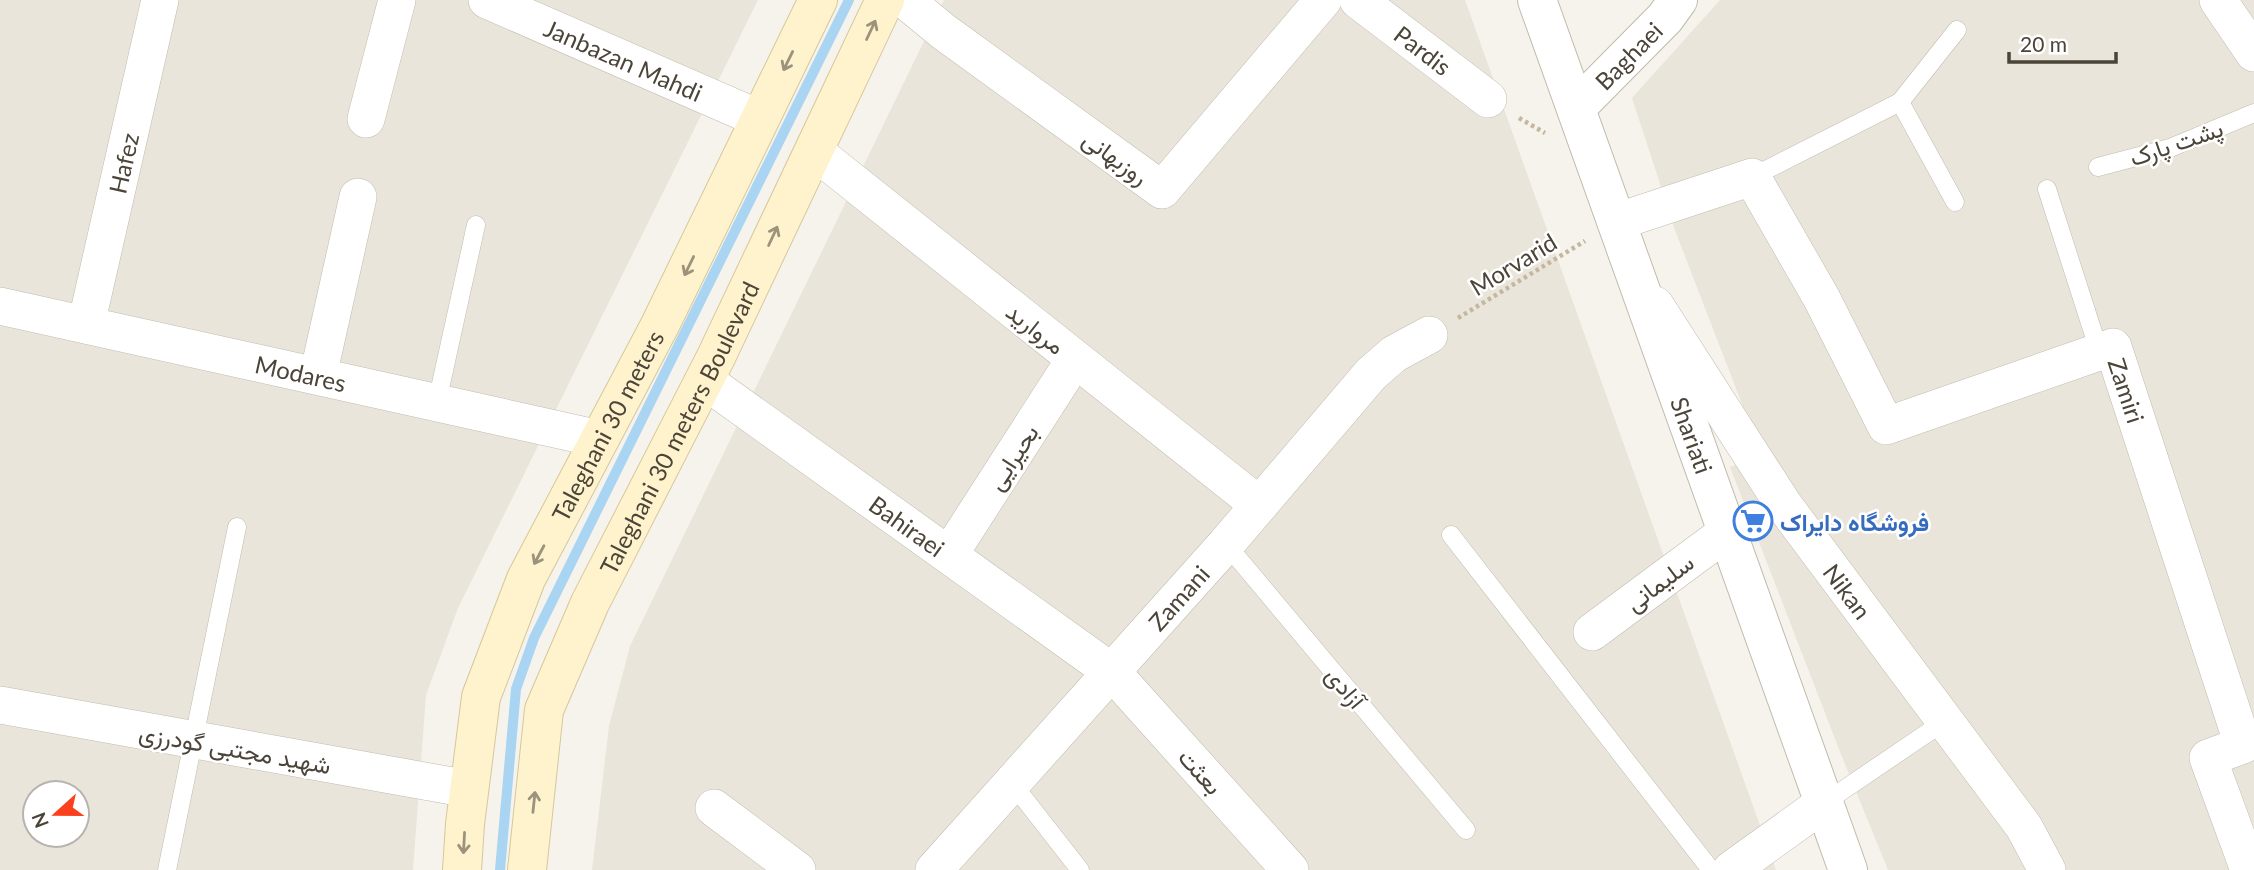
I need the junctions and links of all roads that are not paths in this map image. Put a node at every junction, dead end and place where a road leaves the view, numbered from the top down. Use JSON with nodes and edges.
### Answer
{"nodes":[{"id":1,"x":160,"y":0,"type":"edge"},
{"id":2,"x":397,"y":0,"type":"edge"},
{"id":3,"x":487,"y":0,"type":"edge"},
{"id":4,"x":818,"y":0,"type":"edge"},
{"id":5,"x":885,"y":0,"type":"edge"},
{"id":6,"x":905,"y":0,"type":"edge"},
{"id":7,"x":1323,"y":0,"type":"edge"},
{"id":8,"x":1358,"y":0,"type":"edge"},
{"id":9,"x":1537,"y":0,"type":"edge"},
{"id":10,"x":1678,"y":0,"type":"edge"},
{"id":11,"x":2218,"y":0,"type":"edge"},
{"id":12,"x":1957,"y":30,"type":"dead end"},
{"id":13,"x":2254,"y":53,"type":"edge"},
{"id":14,"x":1488,"y":99,"type":"dead end"},
{"id":15,"x":1900,"y":102,"type":"junction"},
{"id":16,"x":1576,"y":108,"type":"junction"},
{"id":17,"x":2254,"y":113,"type":"edge"},
{"id":18,"x":366,"y":119,"type":"dead end"},
{"id":19,"x":760,"y":119,"type":"junction"},
{"id":20,"x":814,"y":151,"type":"junction"},
{"id":21,"x":2098,"y":167,"type":"dead end"},
{"id":22,"x":1752,"y":177,"type":"junction"},
{"id":23,"x":2047,"y":189,"type":"dead end"},
{"id":24,"x":358,"y":197,"type":"dead end"},
{"id":25,"x":1955,"y":202,"type":"dead end"},
{"id":26,"x":1616,"y":222,"type":"junction"},
{"id":27,"x":476,"y":225,"type":"dead end"},
{"id":28,"x":1634,"y":271,"type":"junction"},
{"id":29,"x":0,"y":306,"type":"edge"},
{"id":30,"x":86,"y":325,"type":"junction"},
{"id":31,"x":1429,"y":335,"type":"road end"},
{"id":32,"x":2099,"y":351,"type":"junction"},
{"id":33,"x":1075,"y":359,"type":"junction"},
{"id":34,"x":318,"y":376,"type":"junction"},
{"id":35,"x":704,"y":380,"type":"junction"},
{"id":36,"x":437,"y":402,"type":"junction"},
{"id":37,"x":600,"y":439,"type":"junction"},
{"id":38,"x":1259,"y":505,"type":"junction"},
{"id":39,"x":237,"y":527,"type":"dead end"},
{"id":40,"x":1727,"y":531,"type":"junction"},
{"id":41,"x":1451,"y":535,"type":"dead end"},
{"id":42,"x":1226,"y":544,"type":"junction"},
{"id":43,"x":949,"y":555,"type":"junction"},
{"id":44,"x":1592,"y":632,"type":"dead end"},
{"id":45,"x":1112,"y":672,"type":"junction"},
{"id":46,"x":0,"y":705,"type":"edge"},
{"id":47,"x":1945,"y":721,"type":"junction"},
{"id":48,"x":193,"y":740,"type":"junction"},
{"id":49,"x":1012,"y":783,"type":"junction"},
{"id":50,"x":469,"y":789,"type":"junction"},
{"id":51,"x":1824,"y":803,"type":"junction"},
{"id":52,"x":714,"y":808,"type":"dead end"},
{"id":53,"x":1466,"y":830,"type":"dead end"},
{"id":54,"x":167,"y":870,"type":"edge"},
{"id":55,"x":462,"y":870,"type":"edge"},
{"id":56,"x":527,"y":870,"type":"edge"},
{"id":57,"x":797,"y":870,"type":"edge"},
{"id":58,"x":934,"y":870,"type":"edge"},
{"id":59,"x":1080,"y":870,"type":"edge"},
{"id":60,"x":1290,"y":870,"type":"edge"},
{"id":61,"x":1711,"y":870,"type":"edge"},
{"id":62,"x":1731,"y":870,"type":"edge"},
{"id":63,"x":1848,"y":870,"type":"edge"},
{"id":64,"x":2047,"y":870,"type":"edge"},
{"id":65,"x":2249,"y":870,"type":"edge"}],
"edges":[{"from":1,"to":30,"type":"street","name":"Hafez"},
{"from":2,"to":18,"type":"street"},
{"from":3,"to":19,"type":"street","name":"Janbazan Mahdi"},
{"from":4,"to":19,"type":"main road","name":"Taleghani 30 meters","one_way":true},
{"from":20,"to":5,"type":"main road","name":"Taleghani 30 meters Boulevard","one_way":true},
{"from":6,"to":7,"type":"street","name":"روزبهانی"},
{"from":8,"to":14,"type":"street","name":"Pardis"},
{"from":9,"to":16,"type":"street","name":"Shariati"},
{"from":10,"to":16,"type":"street","name":"Baghaei"},
{"from":11,"to":13,"type":"street"},
{"from":12,"to":15,"type":"lane"},
{"from":15,"to":22,"type":"lane"},
{"from":15,"to":25,"type":"lane"},
{"from":16,"to":26,"type":"street","name":"Shariati"},
{"from":17,"to":21,"type":"lane","name":"پشت پارک"},
{"from":19,"to":37,"type":"main road","name":"Taleghani 30 meters","one_way":true},
{"from":20,"to":33,"type":"street","name":"مروارید"},
{"from":35,"to":20,"type":"main road","name":"Taleghani 30 meters Boulevard","one_way":true},
{"from":22,"to":26,"type":"street"},
{"from":22,"to":32,"type":"street","name":"Zamiri"},
{"from":23,"to":32,"type":"lane"},
{"from":24,"to":34,"type":"street"},
{"from":26,"to":28,"type":"street","name":"Shariati"},
{"from":27,"to":36,"type":"lane"},
{"from":28,"to":40,"type":"street","name":"Shariati"},
{"from":28,"to":47,"type":"street","name":"Nikan"},
{"from":29,"to":30,"type":"street","name":"Modares"},
{"from":30,"to":34,"type":"street","name":"Modares"},
{"from":31,"to":38,"type":"street","name":"Zamani"},
{"from":32,"to":65,"type":"street","name":"Zamiri"},
{"from":33,"to":38,"type":"street","name":"مروارید"},
{"from":33,"to":43,"type":"street","name":"بحیرایی"},
{"from":34,"to":36,"type":"street","name":"Modares"},
{"from":35,"to":43,"type":"street","name":"Bahiraei"},
{"from":56,"to":35,"type":"main road","name":"Taleghani 30 meters Boulevard","one_way":true},
{"from":36,"to":37,"type":"street","name":"Modares"},
{"from":37,"to":50,"type":"main road","name":"Taleghani 30 meters","one_way":true},
{"from":38,"to":42,"type":"street","name":"Zamani"},
{"from":39,"to":48,"type":"lane"},
{"from":40,"to":44,"type":"street","name":"سلیمانی"},
{"from":40,"to":51,"type":"street","name":"Shariati"},
{"from":41,"to":61,"type":"lane"},
{"from":42,"to":45,"type":"street","name":"Zamani"},
{"from":42,"to":53,"type":"lane","name":"آزادی"},
{"from":43,"to":45,"type":"street","name":"Bahiraei"},
{"from":45,"to":49,"type":"street","name":"Zamani"},
{"from":45,"to":60,"type":"street","name":"بعثت"},
{"from":46,"to":48,"type":"street","name":"شهید مجتبی گودرزی"},
{"from":47,"to":51,"type":"lane"},
{"from":47,"to":64,"type":"street","name":"Nikan"},
{"from":48,"to":50,"type":"street","name":"شهید مجتبی گودرزی"},
{"from":48,"to":54,"type":"lane"},
{"from":49,"to":58,"type":"street","name":"Zamani"},
{"from":49,"to":59,"type":"lane"},
{"from":50,"to":55,"type":"main road","name":"Taleghani 30 meters","one_way":true},
{"from":51,"to":62,"type":"street"},
{"from":51,"to":63,"type":"street","name":"Shariati"},
{"from":52,"to":57,"type":"street"}]}
